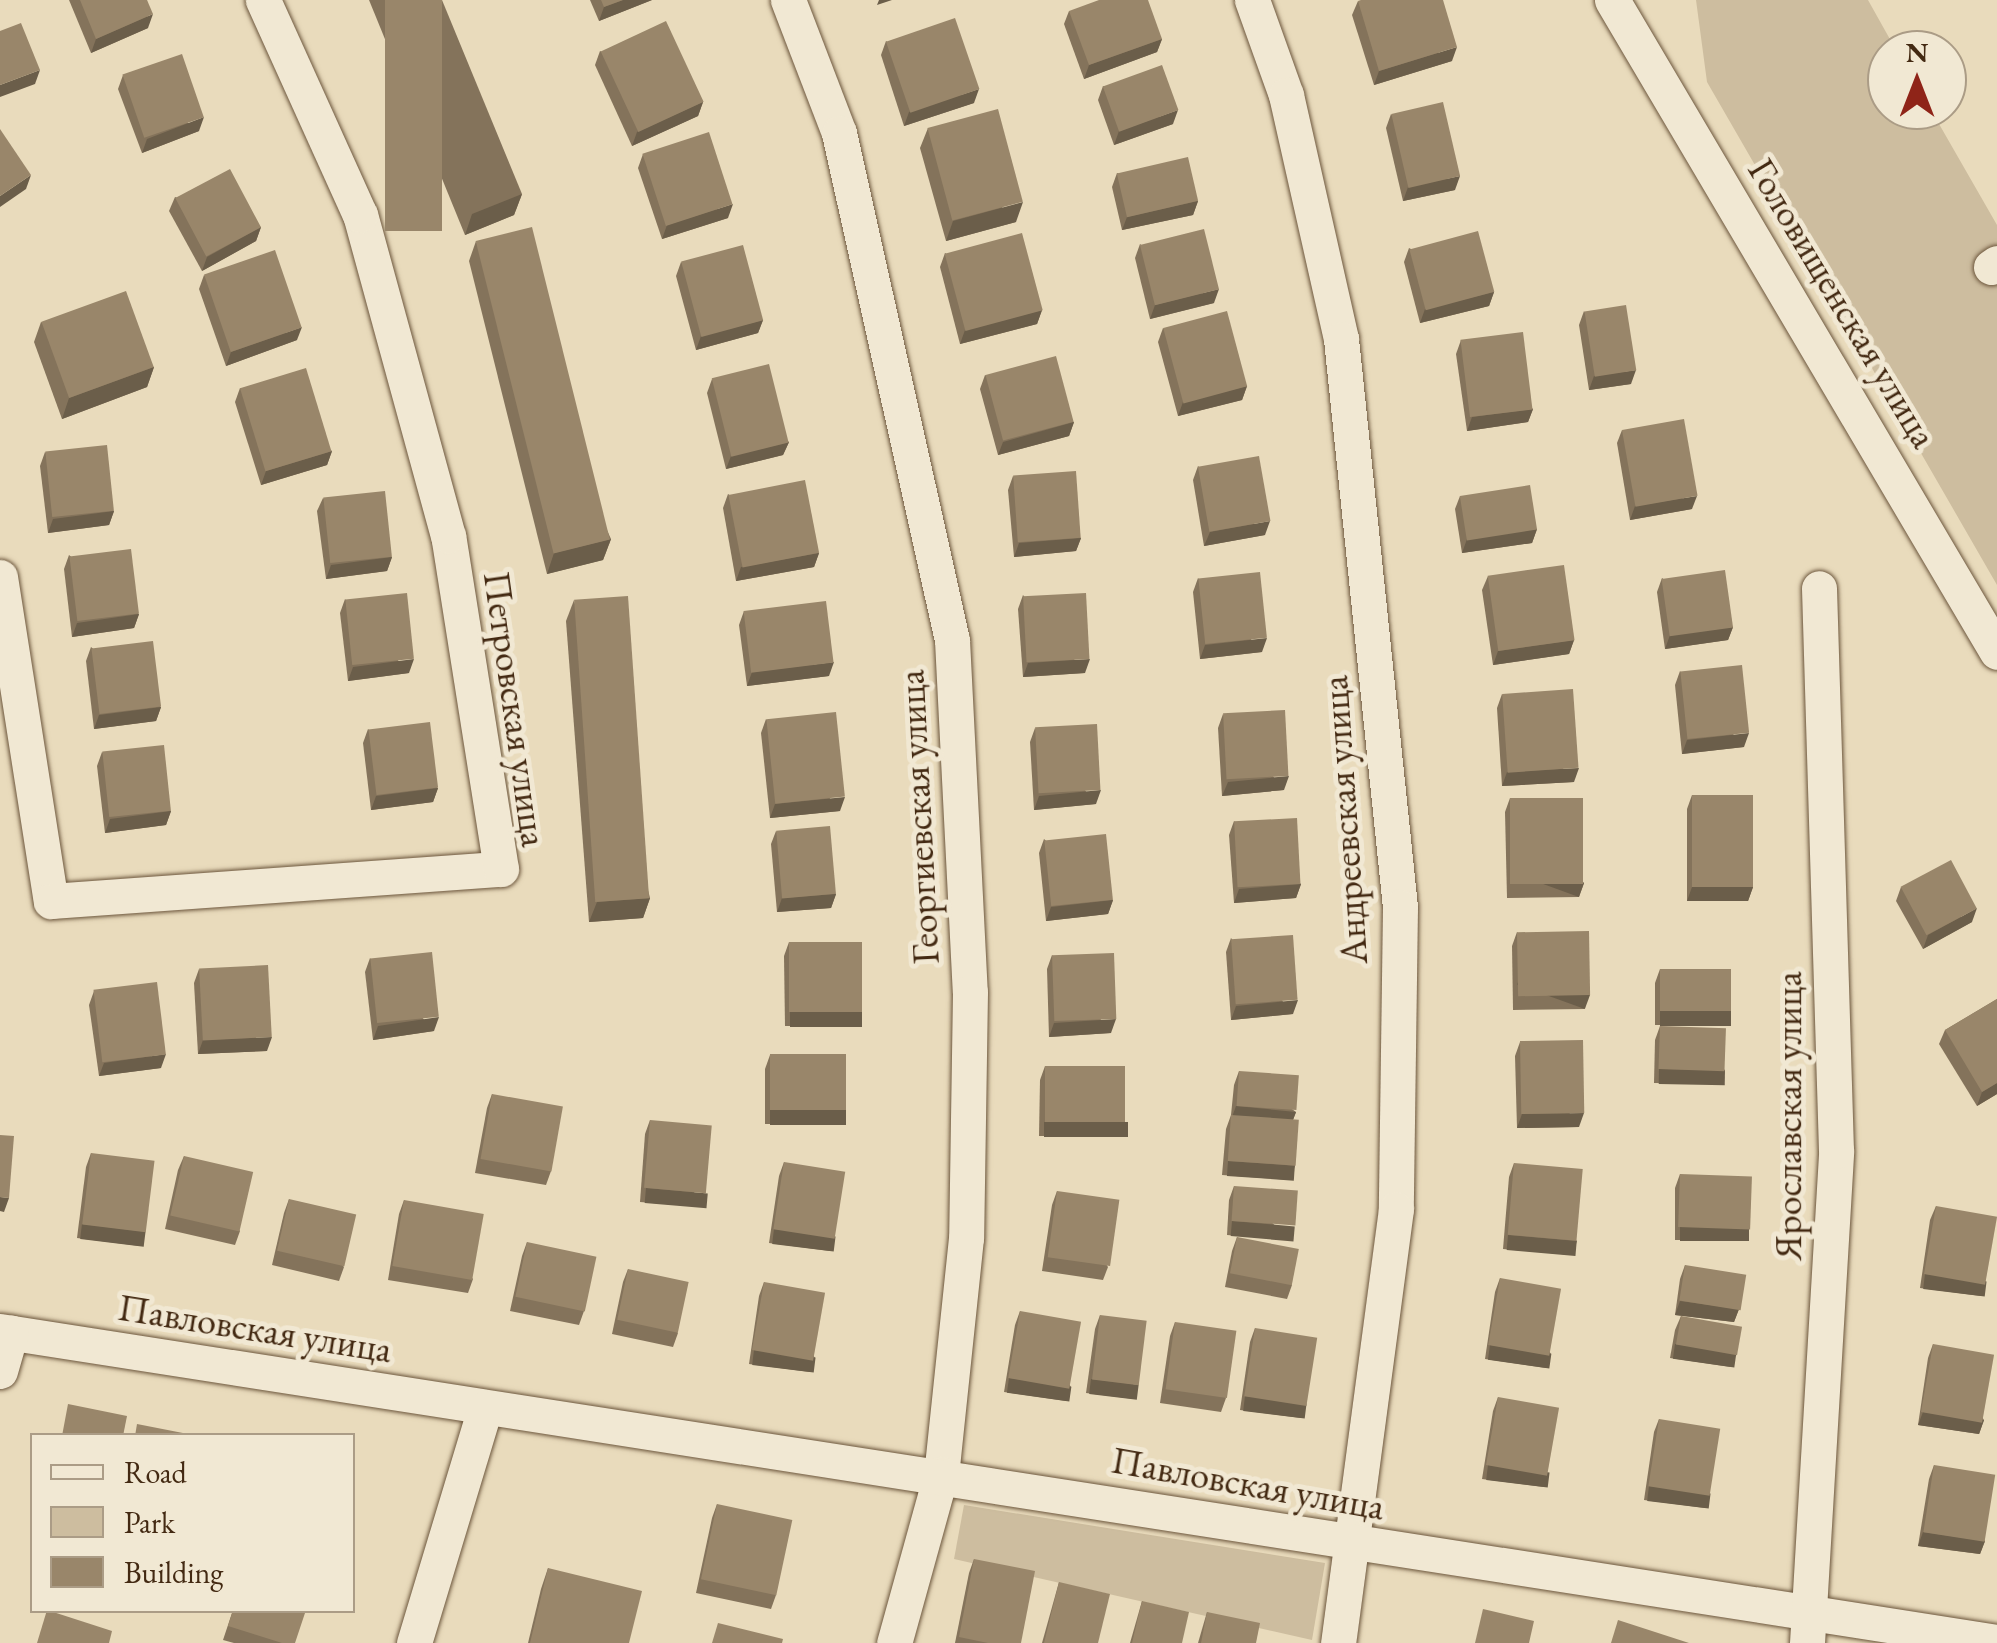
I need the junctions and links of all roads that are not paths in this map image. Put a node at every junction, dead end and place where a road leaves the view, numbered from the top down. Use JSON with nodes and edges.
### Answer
{"nodes":[{"id":1,"x":263,"y":0,"type":"edge"},
{"id":2,"x":788,"y":0,"type":"edge"},
{"id":3,"x":1252,"y":0,"type":"edge"},
{"id":4,"x":1612,"y":0,"type":"edge"},
{"id":5,"x":0,"y":577,"type":"edge"},
{"id":6,"x":1820,"y":588,"type":"dead end"},
{"id":7,"x":1997,"y":652,"type":"edge"},
{"id":8,"x":6,"y":1332,"type":"edge"},
{"id":9,"x":0,"y":1371,"type":"edge"},
{"id":10,"x":485,"y":1408,"type":"junction"},
{"id":11,"x":941,"y":1474,"type":"junction"},
{"id":12,"x":1352,"y":1544,"type":"junction"},
{"id":13,"x":1811,"y":1629,"type":"edge"},
{"id":14,"x":1997,"y":1642,"type":"edge"},
{"id":15,"x":414,"y":1643,"type":"edge"},
{"id":16,"x":894,"y":1643,"type":"edge"},
{"id":17,"x":1338,"y":1643,"type":"edge"}],
"edges":[{"from":1,"to":5,"type":"street","name":"Петровская улица"},
{"from":2,"to":11,"type":"street","name":"Георгиевская улица"},
{"from":3,"to":12,"type":"street","name":"Андреевская улица"},
{"from":4,"to":7,"type":"street","name":"Головищенская улица"},
{"from":6,"to":13,"type":"street","name":"Ярославская улица"},
{"from":8,"to":9,"type":"street","name":"Павловская улица"},
{"from":8,"to":10,"type":"street","name":"Павловская улица"},
{"from":10,"to":11,"type":"street","name":"Павловская улица"},
{"from":10,"to":15,"type":"street"},
{"from":11,"to":12,"type":"street","name":"Павловская улица"},
{"from":11,"to":16,"type":"street","name":"Георгиевская улица"},
{"from":12,"to":13,"type":"street","name":"Павловская улица"},
{"from":12,"to":17,"type":"street","name":"Андреевская улица"},
{"from":13,"to":14,"type":"street","name":"Павловская улица"}]}
